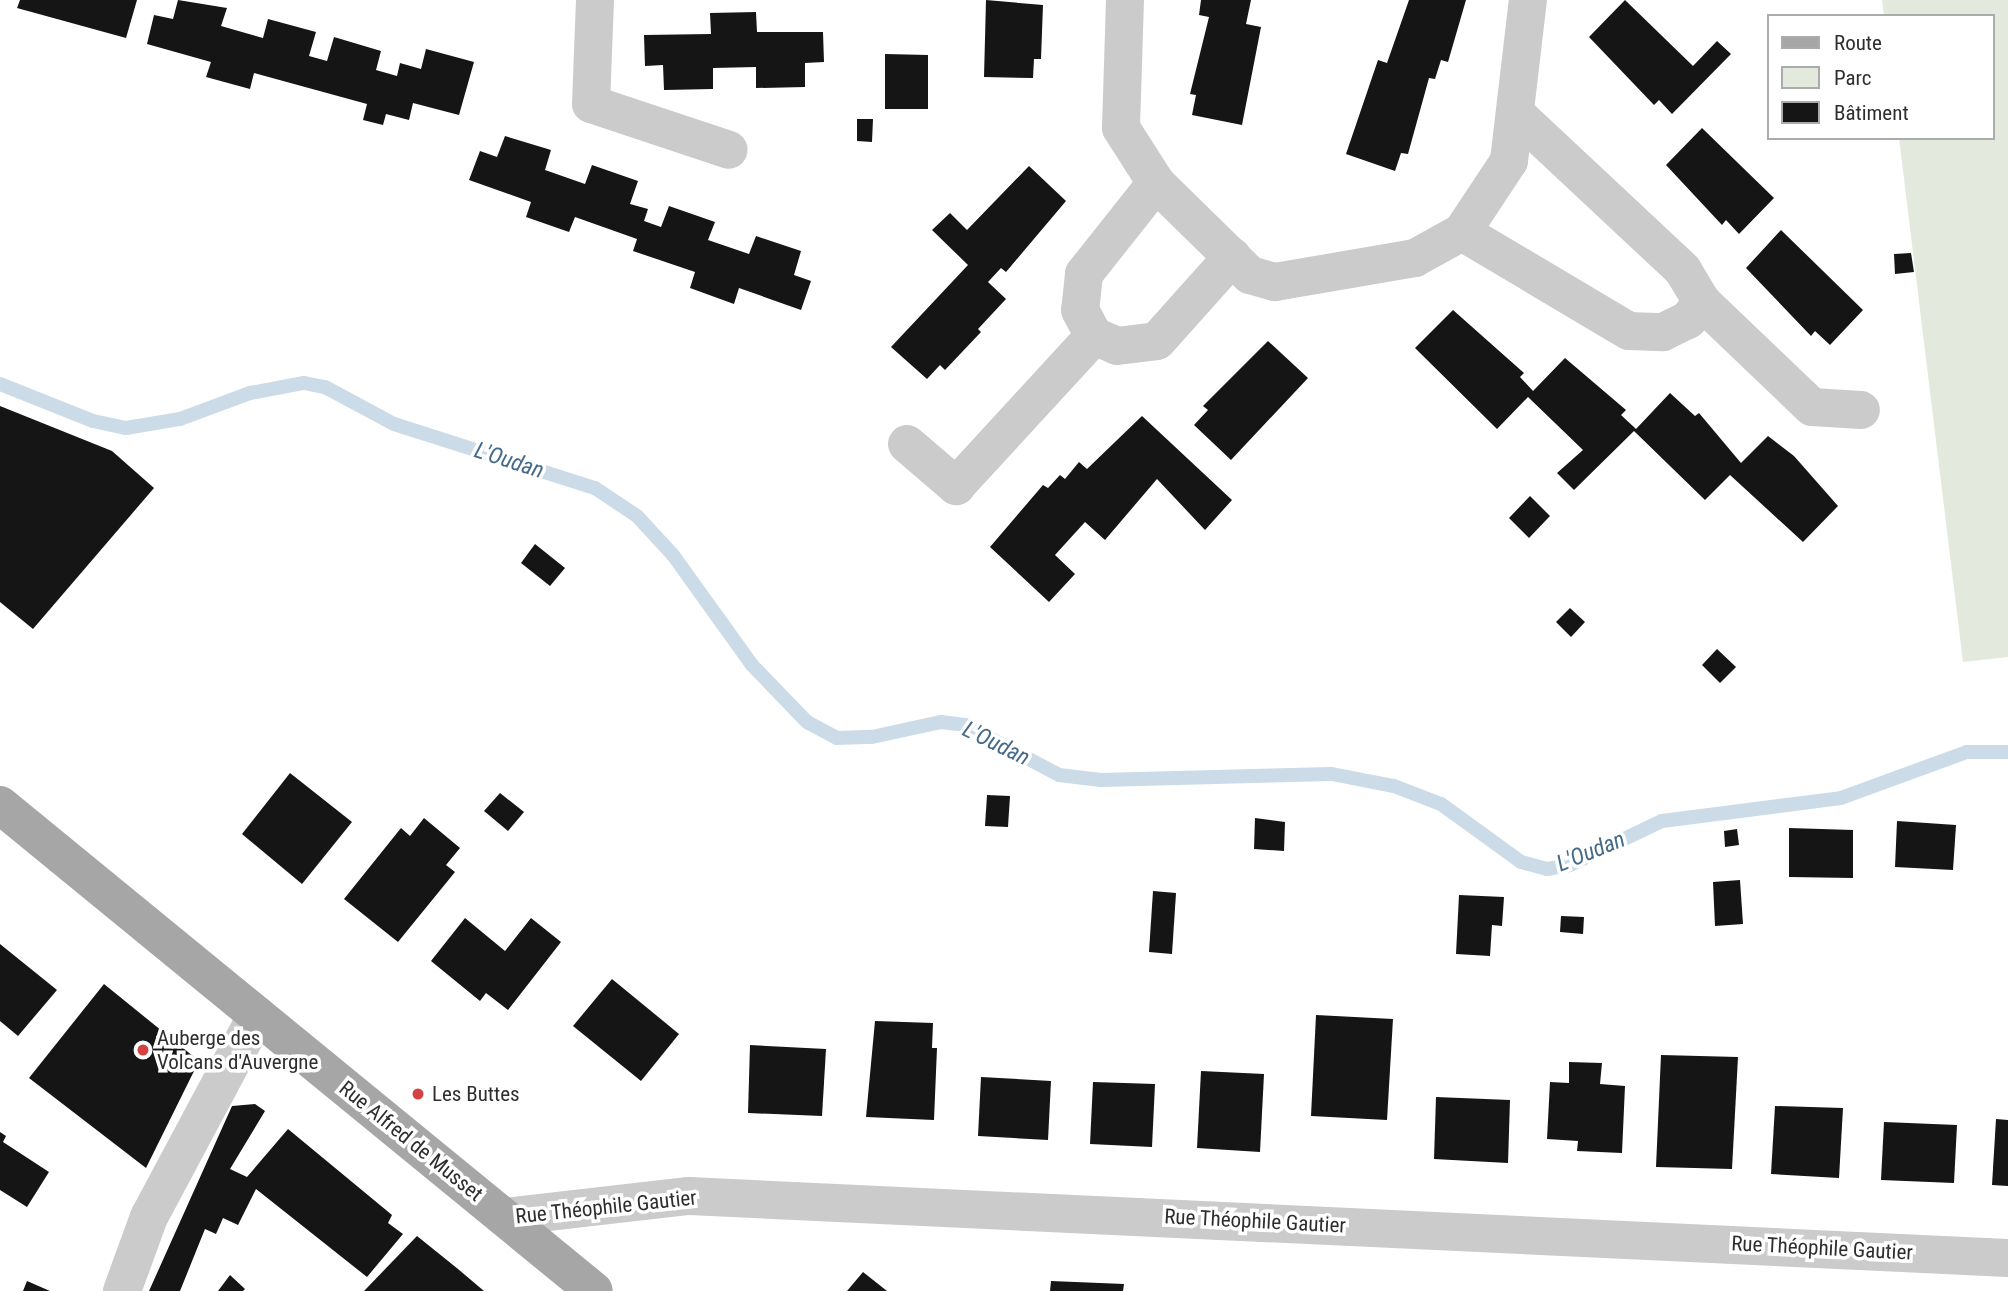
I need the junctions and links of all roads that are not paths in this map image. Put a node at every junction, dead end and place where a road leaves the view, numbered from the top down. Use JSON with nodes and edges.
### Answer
{"nodes":[{"id":1,"x":595,"y":0,"type":"edge"},
{"id":2,"x":1125,"y":0,"type":"edge"},
{"id":3,"x":1528,"y":0,"type":"edge"},
{"id":4,"x":1515,"y":113,"type":"junction"},
{"id":5,"x":729,"y":150,"type":"dead end"},
{"id":6,"x":1156,"y":183,"type":"junction"},
{"id":7,"x":1462,"y":232,"type":"junction"},
{"id":8,"x":1232,"y":257,"type":"junction"},
{"id":9,"x":1702,"y":302,"type":"junction"},
{"id":10,"x":1094,"y":336,"type":"junction"},
{"id":11,"x":1861,"y":410,"type":"dead end"},
{"id":12,"x":907,"y":444,"type":"dead end"},
{"id":13,"x":0,"y":805,"type":"edge"},
{"id":14,"x":257,"y":1015,"type":"junction"},
{"id":15,"x":504,"y":1217,"type":"junction"},
{"id":16,"x":2008,"y":1258,"type":"edge"},
{"id":17,"x":122,"y":1291,"type":"edge"},
{"id":18,"x":594,"y":1291,"type":"edge"}],
"edges":[{"from":1,"to":5,"type":"street"},
{"from":2,"to":6,"type":"street"},
{"from":3,"to":4,"type":"street"},
{"from":4,"to":7,"type":"street"},
{"from":4,"to":9,"type":"street"},
{"from":6,"to":8,"type":"street"},
{"from":6,"to":10,"type":"street"},
{"from":7,"to":8,"type":"street"},
{"from":7,"to":9,"type":"street"},
{"from":8,"to":10,"type":"street"},
{"from":9,"to":11,"type":"street"},
{"from":10,"to":12,"type":"street"},
{"from":13,"to":14,"type":"main road","name":"Rue Alfred de Musset"},
{"from":14,"to":15,"type":"main road","name":"Rue Alfred de Musset"},
{"from":14,"to":17,"type":"street"},
{"from":15,"to":16,"type":"street","name":"Rue Théophile Gautier"},
{"from":15,"to":18,"type":"main road","name":"Rue Alfred de Musset"}]}
